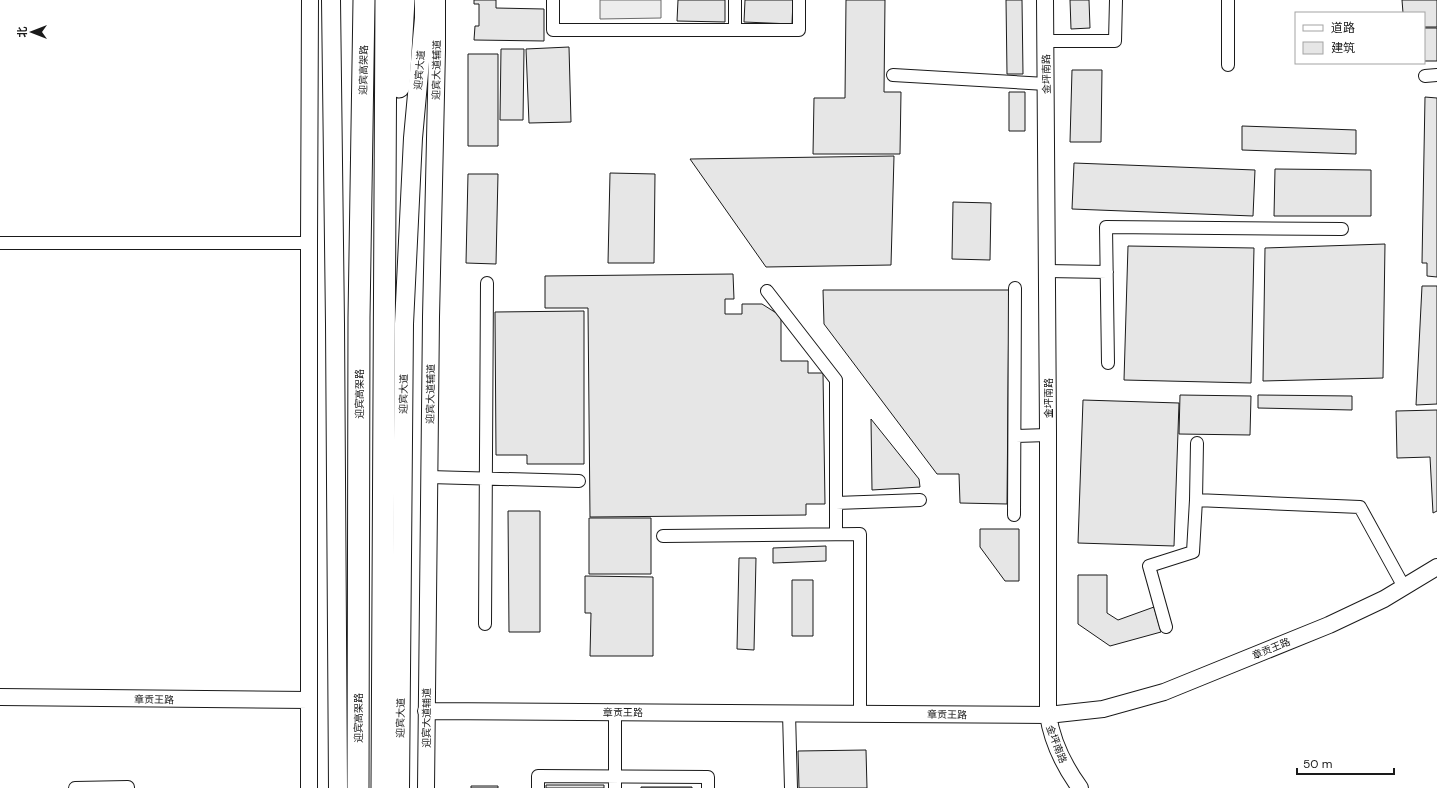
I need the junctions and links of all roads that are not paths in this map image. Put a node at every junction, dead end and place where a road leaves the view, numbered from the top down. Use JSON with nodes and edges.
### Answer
{"nodes":[{"id":1,"x":310,"y":0,"type":"edge"},
{"id":2,"x":331,"y":0,"type":"edge"},
{"id":3,"x":351,"y":0,"type":"edge"},
{"id":4,"x":364,"y":0,"type":"edge"},
{"id":5,"x":386,"y":0,"type":"edge"},
{"id":6,"x":404,"y":0,"type":"edge"},
{"id":7,"x":424,"y":0,"type":"edge"},
{"id":8,"x":437,"y":0,"type":"edge"},
{"id":9,"x":554,"y":0,"type":"edge"},
{"id":10,"x":735,"y":0,"type":"edge"},
{"id":11,"x":799,"y":0,"type":"edge"},
{"id":12,"x":1045,"y":0,"type":"edge"},
{"id":13,"x":1116,"y":0,"type":"edge"},
{"id":14,"x":1228,"y":0,"type":"edge"},
{"id":15,"x":735,"y":30,"type":"junction"},
{"id":16,"x":1045,"y":42,"type":"junction"},
{"id":17,"x":1228,"y":65,"type":"dead end"},
{"id":18,"x":893,"y":75,"type":"dead end"},
{"id":19,"x":1437,"y":75,"type":"edge"},
{"id":20,"x":1425,"y":76,"type":"dead end"},
{"id":21,"x":1046,"y":84,"type":"junction"},
{"id":22,"x":1342,"y":229,"type":"dead end"},
{"id":23,"x":0,"y":243,"type":"edge"},
{"id":24,"x":309,"y":243,"type":"junction"},
{"id":25,"x":1047,"y":271,"type":"junction"},
{"id":26,"x":1108,"y":272,"type":"junction"},
{"id":27,"x":487,"y":282,"type":"dead end"},
{"id":28,"x":1015,"y":288,"type":"dead end"},
{"id":29,"x":768,"y":291,"type":"dead end"},
{"id":30,"x":385,"y":317,"type":"junction"},
{"id":31,"x":360,"y":318,"type":"junction"},
{"id":32,"x":1108,"y":362,"type":"dead end"},
{"id":33,"x":1048,"y":435,"type":"junction"},
{"id":34,"x":1014,"y":436,"type":"junction"},
{"id":35,"x":1197,"y":443,"type":"dead end"},
{"id":36,"x":429,"y":477,"type":"junction"},
{"id":37,"x":486,"y":479,"type":"junction"},
{"id":38,"x":579,"y":481,"type":"dead end"},
{"id":39,"x":920,"y":500,"type":"dead end"},
{"id":40,"x":1196,"y":500,"type":"junction"},
{"id":41,"x":836,"y":503,"type":"junction"},
{"id":42,"x":1014,"y":515,"type":"dead end"},
{"id":43,"x":836,"y":534,"type":"junction"},
{"id":44,"x":663,"y":536,"type":"dead end"},
{"id":45,"x":1437,"y":567,"type":"edge"},
{"id":46,"x":1404,"y":587,"type":"junction"},
{"id":47,"x":485,"y":624,"type":"dead end"},
{"id":48,"x":1166,"y":627,"type":"dead end"},
{"id":49,"x":0,"y":697,"type":"edge"},
{"id":50,"x":309,"y":700,"type":"junction"},
{"id":51,"x":426,"y":711,"type":"junction"},
{"id":52,"x":615,"y":712,"type":"junction"},
{"id":53,"x":789,"y":713,"type":"junction"},
{"id":54,"x":860,"y":713,"type":"junction"},
{"id":55,"x":1048,"y":715,"type":"junction"},
{"id":56,"x":615,"y":782,"type":"edge"},
{"id":57,"x":75,"y":788,"type":"edge"},
{"id":58,"x":128,"y":788,"type":"edge"},
{"id":59,"x":309,"y":788,"type":"edge"},
{"id":60,"x":338,"y":788,"type":"edge"},
{"id":61,"x":358,"y":788,"type":"edge"},
{"id":62,"x":382,"y":788,"type":"edge"},
{"id":63,"x":400,"y":788,"type":"edge"},
{"id":64,"x":426,"y":788,"type":"edge"},
{"id":65,"x":538,"y":788,"type":"edge"},
{"id":66,"x":708,"y":788,"type":"edge"},
{"id":67,"x":791,"y":788,"type":"edge"},
{"id":68,"x":1080,"y":788,"type":"edge"}],
"edges":[{"from":1,"to":24,"type":"street"},
{"from":2,"to":60,"type":"main road"},
{"from":3,"to":31,"type":"highway"},
{"from":4,"to":31,"type":"highway","name":"迎宾高架路"},
{"from":5,"to":30,"type":"highway"},
{"from":6,"to":30,"type":"highway"},
{"from":7,"to":63,"type":"main road","name":"迎宾大道"},
{"from":8,"to":36,"type":"street","name":"迎宾大道辅道"},
{"from":9,"to":15,"type":"street"},
{"from":10,"to":15,"type":"street"},
{"from":11,"to":15,"type":"street"},
{"from":12,"to":16,"type":"street","name":"金坪南路"},
{"from":13,"to":16,"type":"street"},
{"from":14,"to":17,"type":"street"},
{"from":16,"to":21,"type":"street","name":"金坪南路"},
{"from":18,"to":21,"type":"street"},
{"from":19,"to":20,"type":"street"},
{"from":21,"to":25,"type":"street","name":"金坪南路"},
{"from":22,"to":26,"type":"street"},
{"from":23,"to":24,"type":"street"},
{"from":24,"to":50,"type":"street"},
{"from":25,"to":26,"type":"street"},
{"from":25,"to":33,"type":"street","name":"金坪南路"},
{"from":26,"to":32,"type":"street"},
{"from":27,"to":37,"type":"street"},
{"from":28,"to":34,"type":"street"},
{"from":29,"to":41,"type":"street"},
{"from":30,"to":62,"type":"highway"},
{"from":31,"to":61,"type":"highway","name":"迎宾高架路"},
{"from":33,"to":34,"type":"street"},
{"from":33,"to":55,"type":"street","name":"金坪南路"},
{"from":34,"to":42,"type":"street"},
{"from":35,"to":40,"type":"street"},
{"from":36,"to":37,"type":"street"},
{"from":36,"to":51,"type":"street","name":"迎宾大道辅道"},
{"from":37,"to":38,"type":"street"},
{"from":37,"to":47,"type":"street"},
{"from":39,"to":41,"type":"street"},
{"from":40,"to":46,"type":"street"},
{"from":40,"to":48,"type":"street"},
{"from":41,"to":43,"type":"street"},
{"from":43,"to":44,"type":"street"},
{"from":43,"to":54,"type":"street"},
{"from":45,"to":46,"type":"street","name":"章贡王路"},
{"from":46,"to":55,"type":"street","name":"章贡王路"},
{"from":49,"to":50,"type":"street","name":"章贡王路"},
{"from":50,"to":59,"type":"street"},
{"from":51,"to":52,"type":"street","name":"章贡王路"},
{"from":51,"to":64,"type":"street","name":"迎宾大道辅道"},
{"from":52,"to":53,"type":"street","name":"章贡王路"},
{"from":52,"to":56,"type":"street"},
{"from":53,"to":54,"type":"street","name":"章贡王路"},
{"from":53,"to":67,"type":"street"},
{"from":54,"to":55,"type":"street","name":"章贡王路"},
{"from":55,"to":68,"type":"street","name":"金坪南路"},
{"from":56,"to":65,"type":"street"},
{"from":56,"to":66,"type":"street"},
{"from":57,"to":58,"type":"street"}]}
